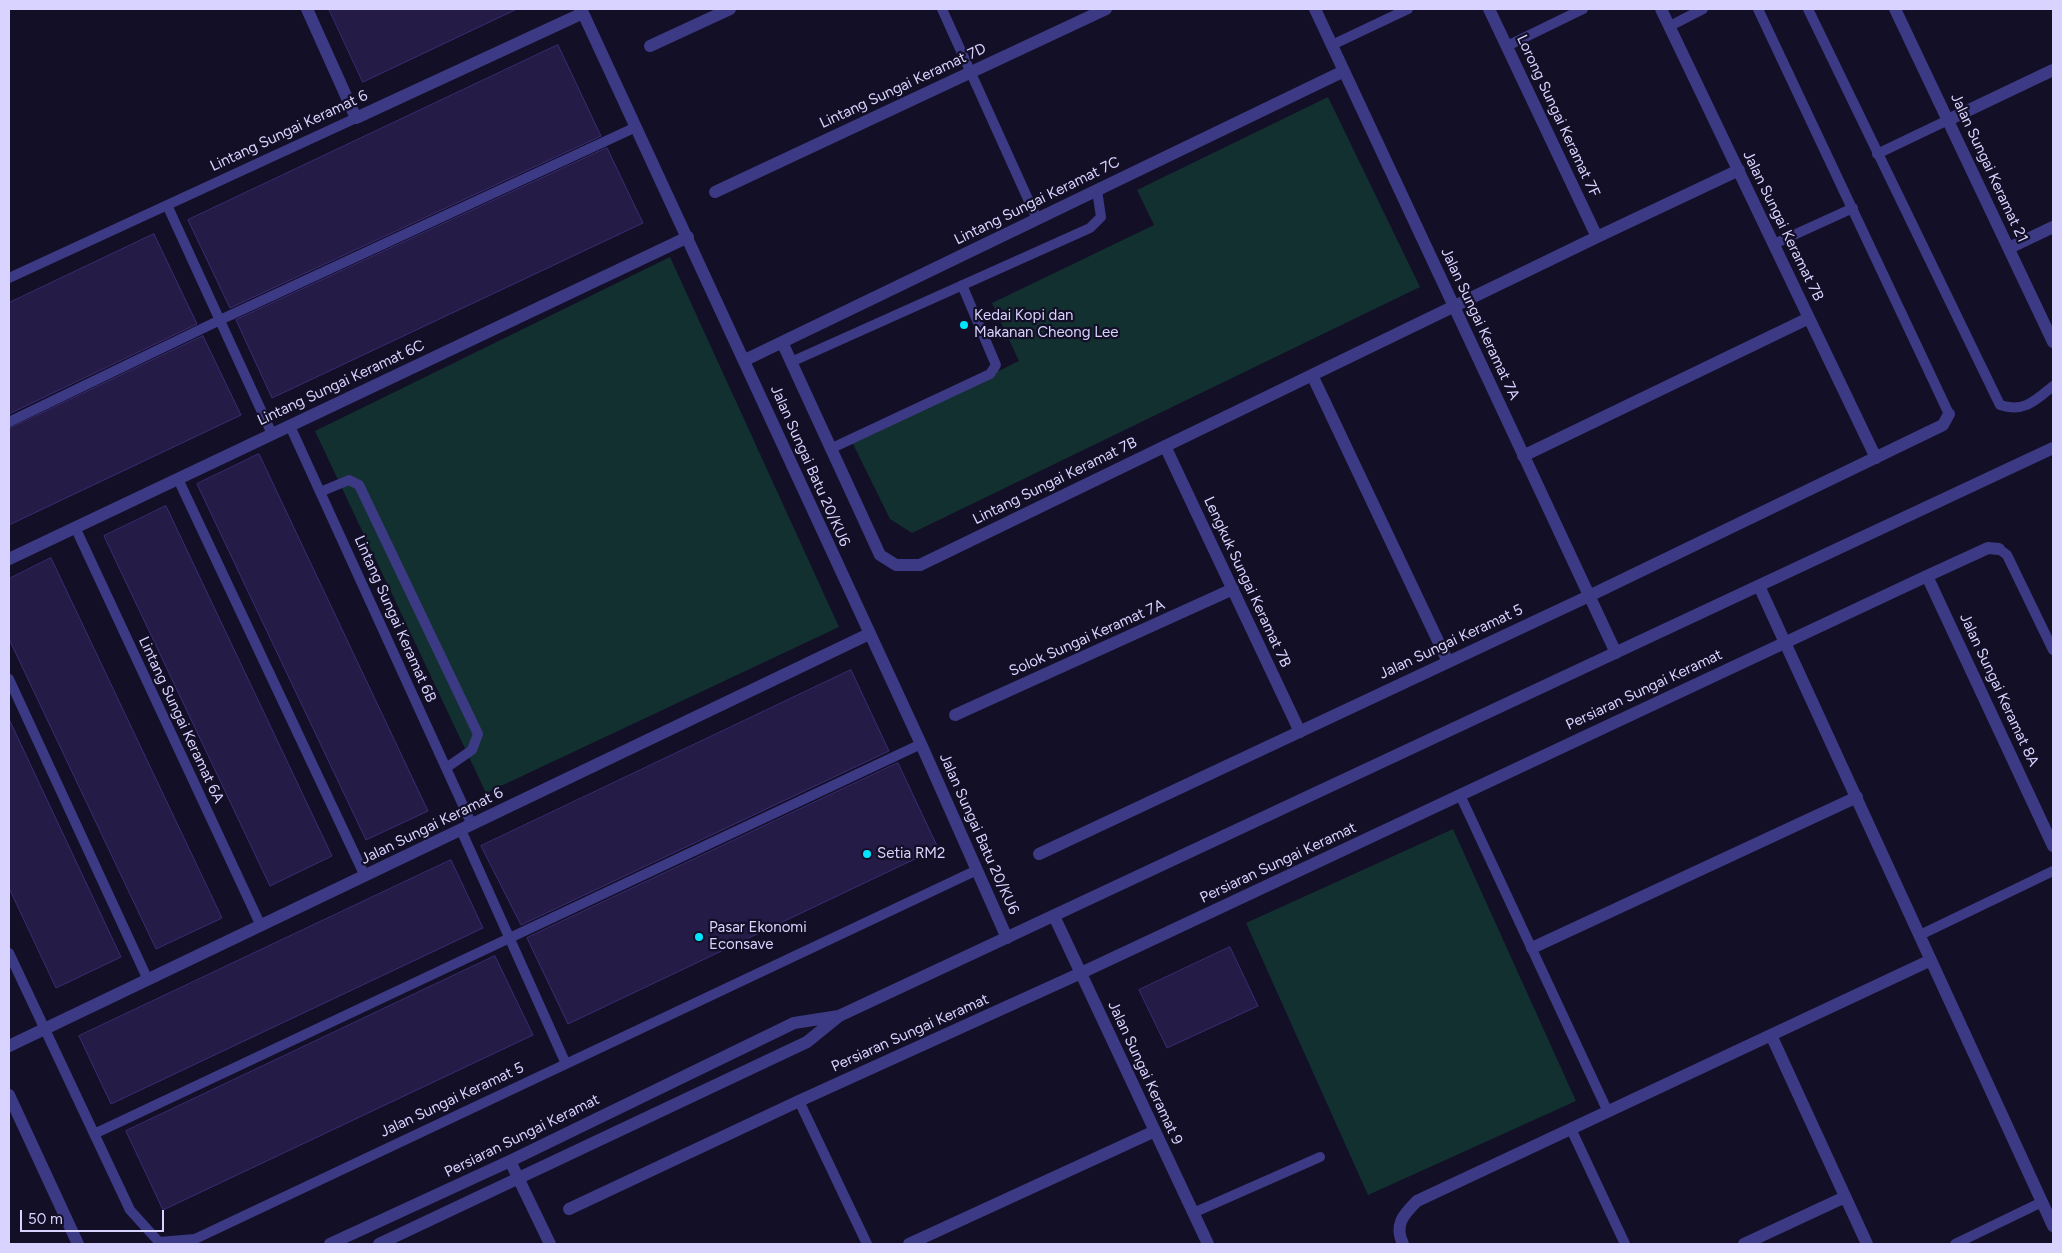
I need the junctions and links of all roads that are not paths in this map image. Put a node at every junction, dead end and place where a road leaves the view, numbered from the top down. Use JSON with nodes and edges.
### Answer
{"nodes":[{"id":1,"x":307,"y":9,"type":"edge"},
{"id":2,"x":730,"y":9,"type":"edge"},
{"id":3,"x":942,"y":9,"type":"edge"},
{"id":4,"x":1106,"y":9,"type":"edge"},
{"id":5,"x":1315,"y":9,"type":"edge"},
{"id":6,"x":1408,"y":9,"type":"edge"},
{"id":7,"x":1489,"y":9,"type":"edge"},
{"id":8,"x":1583,"y":9,"type":"edge"},
{"id":9,"x":1662,"y":9,"type":"edge"},
{"id":10,"x":1703,"y":9,"type":"edge"},
{"id":11,"x":1758,"y":9,"type":"edge"},
{"id":12,"x":1808,"y":9,"type":"edge"},
{"id":13,"x":1895,"y":9,"type":"edge"},
{"id":14,"x":584,"y":11,"type":"edge"},
{"id":15,"x":1670,"y":26,"type":"junction"},
{"id":16,"x":650,"y":46,"type":"dead end"},
{"id":17,"x":1332,"y":46,"type":"junction"},
{"id":18,"x":1507,"y":46,"type":"junction"},
{"id":19,"x":2053,"y":70,"type":"edge"},
{"id":20,"x":971,"y":72,"type":"junction"},
{"id":21,"x":1344,"y":72,"type":"junction"},
{"id":22,"x":356,"y":118,"type":"junction"},
{"id":23,"x":1948,"y":120,"type":"junction"},
{"id":24,"x":636,"y":127,"type":"junction"},
{"id":25,"x":1877,"y":154,"type":"junction"},
{"id":26,"x":1738,"y":170,"type":"junction"},
{"id":27,"x":1097,"y":190,"type":"junction"},
{"id":28,"x":715,"y":192,"type":"dead end"},
{"id":29,"x":167,"y":205,"type":"junction"},
{"id":30,"x":1852,"y":208,"type":"junction"},
{"id":31,"x":1038,"y":219,"type":"junction"},
{"id":32,"x":2053,"y":227,"type":"edge"},
{"id":33,"x":688,"y":237,"type":"junction"},
{"id":34,"x":1597,"y":237,"type":"junction"},
{"id":35,"x":1774,"y":244,"type":"junction"},
{"id":36,"x":2009,"y":248,"type":"junction"},
{"id":37,"x":9,"y":278,"type":"edge"},
{"id":38,"x":962,"y":285,"type":"junction"},
{"id":39,"x":1454,"y":307,"type":"junction"},
{"id":40,"x":1809,"y":318,"type":"junction"},
{"id":41,"x":220,"y":320,"type":"junction"},
{"id":42,"x":782,"y":342,"type":"junction"},
{"id":43,"x":2053,"y":342,"type":"edge"},
{"id":44,"x":745,"y":360,"type":"junction"},
{"id":45,"x":791,"y":362,"type":"junction"},
{"id":46,"x":1312,"y":375,"type":"junction"},
{"id":47,"x":2053,"y":386,"type":"edge"},
{"id":48,"x":1949,"y":414,"type":"joint"},
{"id":49,"x":9,"y":422,"type":"edge"},
{"id":50,"x":290,"y":426,"type":"junction"},
{"id":51,"x":272,"y":434,"type":"junction"},
{"id":52,"x":1165,"y":446,"type":"junction"},
{"id":53,"x":2053,"y":448,"type":"edge"},
{"id":54,"x":830,"y":449,"type":"junction"},
{"id":55,"x":1523,"y":456,"type":"junction"},
{"id":56,"x":1876,"y":458,"type":"junction"},
{"id":57,"x":178,"y":478,"type":"junction"},
{"id":58,"x":320,"y":492,"type":"junction"},
{"id":59,"x":75,"y":527,"type":"junction"},
{"id":60,"x":1999,"y":549,"type":"joint"},
{"id":61,"x":9,"y":558,"type":"edge"},
{"id":62,"x":1927,"y":576,"type":"junction"},
{"id":63,"x":1759,"y":586,"type":"junction"},
{"id":64,"x":1232,"y":590,"type":"junction"},
{"id":65,"x":1589,"y":596,"type":"junction"},
{"id":66,"x":869,"y":634,"type":"junction"},
{"id":67,"x":1785,"y":642,"type":"junction"},
{"id":68,"x":2053,"y":650,"type":"edge"},
{"id":69,"x":1616,"y":653,"type":"junction"},
{"id":70,"x":1448,"y":662,"type":"junction"},
{"id":71,"x":9,"y":679,"type":"edge"},
{"id":72,"x":955,"y":715,"type":"dead end"},
{"id":73,"x":1300,"y":732,"type":"junction"},
{"id":74,"x":921,"y":744,"type":"junction"},
{"id":75,"x":446,"y":768,"type":"junction"},
{"id":76,"x":1460,"y":795,"type":"junction"},
{"id":77,"x":1857,"y":797,"type":"junction"},
{"id":78,"x":467,"y":828,"type":"junction"},
{"id":79,"x":2053,"y":846,"type":"edge"},
{"id":80,"x":1039,"y":854,"type":"dead end"},
{"id":81,"x":977,"y":870,"type":"junction"},
{"id":82,"x":2053,"y":872,"type":"edge"},
{"id":83,"x":365,"y":876,"type":"junction"},
{"id":84,"x":1054,"y":916,"type":"junction"},
{"id":85,"x":261,"y":926,"type":"junction"},
{"id":86,"x":1920,"y":935,"type":"junction"},
{"id":87,"x":1007,"y":938,"type":"junction"},
{"id":88,"x":510,"y":939,"type":"junction"},
{"id":89,"x":1532,"y":948,"type":"junction"},
{"id":90,"x":9,"y":953,"type":"edge"},
{"id":91,"x":1931,"y":960,"type":"junction"},
{"id":92,"x":1081,"y":973,"type":"junction"},
{"id":93,"x":148,"y":980,"type":"junction"},
{"id":94,"x":838,"y":1016,"type":"junction"},
{"id":95,"x":44,"y":1029,"type":"junction"},
{"id":96,"x":1771,"y":1035,"type":"junction"},
{"id":97,"x":9,"y":1046,"type":"edge"},
{"id":98,"x":566,"y":1064,"type":"junction"},
{"id":99,"x":9,"y":1095,"type":"edge"},
{"id":100,"x":799,"y":1101,"type":"junction"},
{"id":101,"x":1608,"y":1112,"type":"junction"},
{"id":102,"x":1571,"y":1129,"type":"junction"},
{"id":103,"x":1155,"y":1131,"type":"junction"},
{"id":104,"x":94,"y":1134,"type":"junction"},
{"id":105,"x":1320,"y":1157,"type":"dead end"},
{"id":106,"x":510,"y":1161,"type":"junction"},
{"id":107,"x":519,"y":1178,"type":"junction"},
{"id":108,"x":1845,"y":1197,"type":"junction"},
{"id":109,"x":2042,"y":1202,"type":"junction"},
{"id":110,"x":569,"y":1209,"type":"dead end"},
{"id":111,"x":1193,"y":1213,"type":"junction"},
{"id":112,"x":2053,"y":1226,"type":"edge"},
{"id":113,"x":78,"y":1244,"type":"edge"},
{"id":114,"x":330,"y":1244,"type":"edge"},
{"id":115,"x":378,"y":1244,"type":"edge"},
{"id":116,"x":550,"y":1244,"type":"edge"},
{"id":117,"x":867,"y":1244,"type":"edge"},
{"id":118,"x":909,"y":1244,"type":"edge"},
{"id":119,"x":1208,"y":1244,"type":"edge"},
{"id":120,"x":1403,"y":1244,"type":"edge"},
{"id":121,"x":1625,"y":1244,"type":"edge"},
{"id":122,"x":1744,"y":1244,"type":"edge"},
{"id":123,"x":1867,"y":1244,"type":"edge"},
{"id":124,"x":1955,"y":1244,"type":"edge"}],
"edges":[{"from":1,"to":22,"type":"street"},
{"from":2,"to":16,"type":"street"},
{"from":3,"to":20,"type":"lane"},
{"from":4,"to":20,"type":"street","name":"Lintang Sungai Keramat 7D"},
{"from":5,"to":17,"type":"street","name":"Jalan Sungai Keramat 7A"},
{"from":6,"to":17,"type":"lane"},
{"from":7,"to":18,"type":"street","name":"Lorong Sungai Keramat 7F"},
{"from":8,"to":18,"type":"lane"},
{"from":9,"to":15,"type":"street","name":"Jalan Sungai Keramat 7B"},
{"from":10,"to":15,"type":"lane"},
{"from":11,"to":30,"type":"lane"},
{"from":12,"to":25,"type":"lane"},
{"from":13,"to":23,"type":"street","name":"Jalan Sungai Keramat 21"},
{"from":14,"to":22,"type":"street","name":"Lintang Sungai Keramat 6"},
{"from":14,"to":24,"type":"street","name":"Jalan Sungai Batu 20/KU6"},
{"from":15,"to":26,"type":"street","name":"Jalan Sungai Keramat 7B"},
{"from":17,"to":21,"type":"street","name":"Jalan Sungai Keramat 7A"},
{"from":18,"to":34,"type":"street","name":"Lorong Sungai Keramat 7F"},
{"from":19,"to":23,"type":"street"},
{"from":20,"to":28,"type":"street","name":"Lintang Sungai Keramat 7D"},
{"from":20,"to":31,"type":"lane"},
{"from":21,"to":27,"type":"street","name":"Lintang Sungai Keramat 7C"},
{"from":21,"to":39,"type":"street","name":"Jalan Sungai Keramat 7A"},
{"from":22,"to":29,"type":"lane","name":"Lintang Sungai Keramat 6"},
{"from":23,"to":25,"type":"lane"},
{"from":23,"to":36,"type":"street","name":"Jalan Sungai Keramat 21"},
{"from":24,"to":33,"type":"street","name":"Jalan Sungai Batu 20/KU6"},
{"from":24,"to":41,"type":"lane"},
{"from":25,"to":47,"type":"lane"},
{"from":26,"to":34,"type":"street","name":"Lintang Sungai Keramat 7B"},
{"from":26,"to":35,"type":"street","name":"Jalan Sungai Keramat 7B"},
{"from":27,"to":31,"type":"street","name":"Lintang Sungai Keramat 7C"},
{"from":27,"to":38,"type":"lane"},
{"from":29,"to":37,"type":"lane","name":"Lintang Sungai Keramat 6"},
{"from":29,"to":41,"type":"lane"},
{"from":30,"to":35,"type":"lane"},
{"from":30,"to":48,"type":"lane"},
{"from":31,"to":42,"type":"street","name":"Lintang Sungai Keramat 7C"},
{"from":32,"to":36,"type":"street"},
{"from":33,"to":44,"type":"street","name":"Jalan Sungai Batu 20/KU6"},
{"from":33,"to":50,"type":"street","name":"Lintang Sungai Keramat 6C"},
{"from":34,"to":39,"type":"street","name":"Lintang Sungai Keramat 7B"},
{"from":35,"to":40,"type":"street","name":"Jalan Sungai Keramat 7B"},
{"from":36,"to":43,"type":"street","name":"Jalan Sungai Keramat 21"},
{"from":38,"to":45,"type":"lane"},
{"from":38,"to":54,"type":"lane"},
{"from":39,"to":46,"type":"street","name":"Lintang Sungai Keramat 7B"},
{"from":39,"to":55,"type":"street","name":"Jalan Sungai Keramat 7A"},
{"from":40,"to":55,"type":"street"},
{"from":40,"to":56,"type":"street","name":"Jalan Sungai Keramat 7B"},
{"from":41,"to":49,"type":"lane"},
{"from":41,"to":51,"type":"lane"},
{"from":42,"to":44,"type":"street","name":"Lintang Sungai Keramat 7C"},
{"from":42,"to":45,"type":"street","name":"Lintang Sungai Keramat 7B"},
{"from":44,"to":66,"type":"street","name":"Jalan Sungai Batu 20/KU6"},
{"from":45,"to":54,"type":"street","name":"Lintang Sungai Keramat 7B"},
{"from":46,"to":52,"type":"street","name":"Lintang Sungai Keramat 7B"},
{"from":46,"to":70,"type":"street"},
{"from":48,"to":56,"type":"street","name":"Jalan Sungai Keramat 5"},
{"from":50,"to":51,"type":"street","name":"Lintang Sungai Keramat 6C"},
{"from":50,"to":58,"type":"lane","name":"Lintang Sungai Keramat 6B"},
{"from":51,"to":57,"type":"street","name":"Lintang Sungai Keramat 6C"},
{"from":52,"to":54,"type":"street","name":"Lintang Sungai Keramat 7B"},
{"from":52,"to":64,"type":"street","name":"Lengkuk Sungai Keramat 7B"},
{"from":53,"to":63,"type":"street","name":"Persiaran Sungai Keramat"},
{"from":55,"to":65,"type":"street","name":"Jalan Sungai Keramat 7A"},
{"from":56,"to":65,"type":"street","name":"Jalan Sungai Keramat 5"},
{"from":57,"to":59,"type":"street","name":"Lintang Sungai Keramat 6C"},
{"from":57,"to":83,"type":"lane"},
{"from":58,"to":75,"type":"lane","name":"Lintang Sungai Keramat 6B"},
{"from":58,"to":75,"type":"lane"},
{"from":59,"to":61,"type":"street","name":"Lintang Sungai Keramat 6C"},
{"from":59,"to":85,"type":"lane","name":"Lintang Sungai Keramat 6A"},
{"from":60,"to":62,"type":"street","name":"Persiaran Sungai Keramat"},
{"from":60,"to":68,"type":"lane"},
{"from":62,"to":67,"type":"street","name":"Persiaran Sungai Keramat"},
{"from":62,"to":79,"type":"street","name":"Jalan Sungai Keramat 8A"},
{"from":63,"to":67,"type":"street"},
{"from":63,"to":69,"type":"street","name":"Persiaran Sungai Keramat"},
{"from":64,"to":72,"type":"street","name":"Solok Sungai Keramat 7A"},
{"from":64,"to":73,"type":"street","name":"Lengkuk Sungai Keramat 7B"},
{"from":65,"to":69,"type":"street","name":"Jalan Sungai Keramat 7A"},
{"from":65,"to":70,"type":"street","name":"Jalan Sungai Keramat 5"},
{"from":66,"to":74,"type":"street","name":"Jalan Sungai Batu 20/KU6"},
{"from":66,"to":78,"type":"street","name":"Jalan Sungai Keramat 6"},
{"from":67,"to":76,"type":"street","name":"Persiaran Sungai Keramat"},
{"from":67,"to":77,"type":"street"},
{"from":69,"to":84,"type":"street","name":"Persiaran Sungai Keramat"},
{"from":70,"to":73,"type":"street","name":"Jalan Sungai Keramat 5"},
{"from":71,"to":93,"type":"lane"},
{"from":73,"to":80,"type":"street","name":"Jalan Sungai Keramat 5"},
{"from":74,"to":81,"type":"street","name":"Jalan Sungai Batu 20/KU6"},
{"from":74,"to":88,"type":"lane"},
{"from":75,"to":78,"type":"lane","name":"Lintang Sungai Keramat 6B"},
{"from":76,"to":89,"type":"lane"},
{"from":76,"to":92,"type":"street","name":"Persiaran Sungai Keramat"},
{"from":77,"to":86,"type":"street"},
{"from":77,"to":89,"type":"street"},
{"from":78,"to":83,"type":"street","name":"Jalan Sungai Keramat 6"},
{"from":78,"to":88,"type":"lane","name":"Lintang Sungai Keramat 6B"},
{"from":81,"to":87,"type":"street","name":"Jalan Sungai Batu 20/KU6"},
{"from":81,"to":98,"type":"lane","name":"Jalan Sungai Keramat 5"},
{"from":82,"to":86,"type":"lane"},
{"from":83,"to":85,"type":"street","name":"Jalan Sungai Keramat 6"},
{"from":84,"to":87,"type":"street","name":"Persiaran Sungai Keramat"},
{"from":84,"to":92,"type":"street","name":"Jalan Sungai Keramat 9"},
{"from":85,"to":93,"type":"street","name":"Jalan Sungai Keramat 6"},
{"from":86,"to":91,"type":"street"},
{"from":87,"to":94,"type":"street","name":"Persiaran Sungai Keramat"},
{"from":88,"to":98,"type":"lane","name":"Lintang Sungai Keramat 6B"},
{"from":88,"to":104,"type":"lane"},
{"from":89,"to":101,"type":"lane"},
{"from":90,"to":95,"type":"lane"},
{"from":91,"to":96,"type":"street"},
{"from":91,"to":109,"type":"street"},
{"from":92,"to":100,"type":"street","name":"Persiaran Sungai Keramat"},
{"from":92,"to":103,"type":"street","name":"Jalan Sungai Keramat 9"},
{"from":93,"to":95,"type":"street","name":"Jalan Sungai Keramat 6"},
{"from":94,"to":106,"type":"street","name":"Persiaran Sungai Keramat"},
{"from":94,"to":107,"type":"street","name":"Persiaran Sungai Keramat"},
{"from":95,"to":97,"type":"street","name":"Jalan Sungai Keramat 6"},
{"from":95,"to":104,"type":"lane","name":"Jalan Sungai Keramat 5"},
{"from":96,"to":101,"type":"street"},
{"from":96,"to":108,"type":"street"},
{"from":98,"to":104,"type":"lane","name":"Jalan Sungai Keramat 5"},
{"from":99,"to":113,"type":"street"},
{"from":100,"to":110,"type":"street","name":"Persiaran Sungai Keramat"},
{"from":100,"to":117,"type":"lane"},
{"from":101,"to":102,"type":"street"},
{"from":102,"to":120,"type":"street"},
{"from":102,"to":121,"type":"lane"},
{"from":103,"to":111,"type":"street","name":"Jalan Sungai Keramat 9"},
{"from":103,"to":118,"type":"street"},
{"from":105,"to":111,"type":"lane"},
{"from":106,"to":107,"type":"street"},
{"from":106,"to":114,"type":"street","name":"Persiaran Sungai Keramat"},
{"from":107,"to":115,"type":"street","name":"Persiaran Sungai Keramat"},
{"from":107,"to":116,"type":"street"},
{"from":108,"to":122,"type":"street"},
{"from":108,"to":123,"type":"street"},
{"from":109,"to":112,"type":"street"},
{"from":109,"to":124,"type":"lane"},
{"from":111,"to":119,"type":"street","name":"Jalan Sungai Keramat 9"}]}
